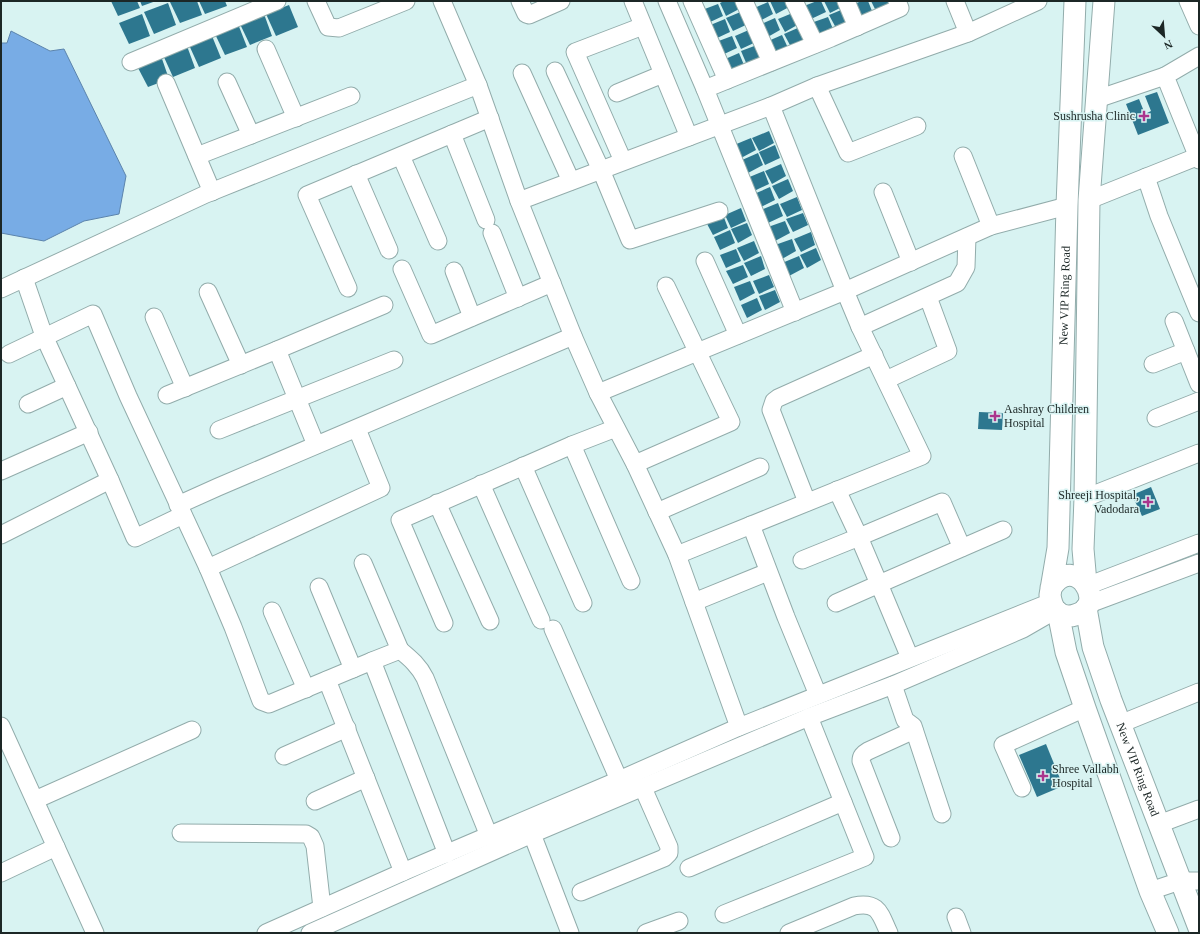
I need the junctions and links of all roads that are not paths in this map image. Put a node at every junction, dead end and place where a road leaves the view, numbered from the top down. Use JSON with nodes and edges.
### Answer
{"nodes":[{"id":1,"x":277,"y":1,"type":"edge"},
{"id":2,"x":316,"y":1,"type":"edge"},
{"id":3,"x":406,"y":1,"type":"edge"},
{"id":4,"x":442,"y":1,"type":"edge"},
{"id":5,"x":520,"y":1,"type":"edge"},
{"id":6,"x":561,"y":1,"type":"edge"},
{"id":7,"x":633,"y":1,"type":"edge"},
{"id":8,"x":667,"y":1,"type":"edge"},
{"id":9,"x":692,"y":1,"type":"edge"},
{"id":10,"x":744,"y":1,"type":"edge"},
{"id":11,"x":794,"y":1,"type":"edge"},
{"id":12,"x":846,"y":1,"type":"edge"},
{"id":13,"x":897,"y":1,"type":"edge"},
{"id":14,"x":955,"y":1,"type":"edge"},
{"id":15,"x":1038,"y":1,"type":"edge"},
{"id":16,"x":1075,"y":1,"type":"edge"},
{"id":17,"x":1104,"y":1,"type":"edge"},
{"id":18,"x":1188,"y":1,"type":"edge"},
{"id":19,"x":643,"y":26,"type":"junction"},
{"id":20,"x":1199,"y":26,"type":"edge"},
{"id":21,"x":857,"y":27,"type":"junction"},
{"id":22,"x":968,"y":33,"type":"junction"},
{"id":23,"x":815,"y":44,"type":"junction"},
{"id":24,"x":266,"y":49,"type":"dead end"},
{"id":25,"x":1199,"y":56,"type":"edge"},
{"id":26,"x":131,"y":62,"type":"dead end"},
{"id":27,"x":771,"y":62,"type":"junction"},
{"id":28,"x":555,"y":71,"type":"dead end"},
{"id":29,"x":522,"y":72,"type":"dead end"},
{"id":30,"x":663,"y":74,"type":"junction"},
{"id":31,"x":1165,"y":76,"type":"junction"},
{"id":32,"x":727,"y":80,"type":"junction"},
{"id":33,"x":227,"y":82,"type":"dead end"},
{"id":34,"x":166,"y":83,"type":"dead end"},
{"id":35,"x":478,"y":85,"type":"junction"},
{"id":36,"x":817,"y":86,"type":"junction"},
{"id":37,"x":705,"y":89,"type":"junction"},
{"id":38,"x":617,"y":93,"type":"dead end"},
{"id":39,"x":351,"y":96,"type":"dead end"},
{"id":40,"x":1097,"y":99,"type":"junction"},
{"id":41,"x":771,"y":106,"type":"junction"},
{"id":42,"x":296,"y":118,"type":"junction"},
{"id":43,"x":490,"y":118,"type":"junction"},
{"id":44,"x":720,"y":125,"type":"junction"},
{"id":45,"x":917,"y":126,"type":"dead end"},
{"id":46,"x":452,"y":134,"type":"junction"},
{"id":47,"x":251,"y":136,"type":"junction"},
{"id":48,"x":689,"y":137,"type":"junction"},
{"id":49,"x":197,"y":156,"type":"junction"},
{"id":50,"x":401,"y":156,"type":"junction"},
{"id":51,"x":963,"y":156,"type":"dead end"},
{"id":52,"x":1199,"y":157,"type":"edge"},
{"id":53,"x":623,"y":161,"type":"junction"},
{"id":54,"x":601,"y":170,"type":"junction"},
{"id":55,"x":356,"y":174,"type":"junction"},
{"id":56,"x":1146,"y":177,"type":"junction"},
{"id":57,"x":571,"y":181,"type":"junction"},
{"id":58,"x":212,"y":192,"type":"junction"},
{"id":59,"x":883,"y":192,"type":"dead end"},
{"id":60,"x":1089,"y":200,"type":"junction"},
{"id":61,"x":519,"y":201,"type":"junction"},
{"id":62,"x":1067,"y":206,"type":"junction"},
{"id":63,"x":719,"y":211,"type":"dead end"},
{"id":64,"x":991,"y":226,"type":"junction"},
{"id":65,"x":967,"y":237,"type":"junction"},
{"id":66,"x":438,"y":241,"type":"dead end"},
{"id":67,"x":389,"y":250,"type":"dead end"},
{"id":68,"x":705,"y":261,"type":"dead end"},
{"id":69,"x":911,"y":262,"type":"junction"},
{"id":70,"x":402,"y":269,"type":"dead end"},
{"id":71,"x":454,"y":271,"type":"dead end"},
{"id":72,"x":24,"y":278,"type":"junction"},
{"id":73,"x":552,"y":283,"type":"junction"},
{"id":74,"x":666,"y":286,"type":"dead end"},
{"id":75,"x":1,"y":288,"type":"edge"},
{"id":76,"x":348,"y":288,"type":"dead end"},
{"id":77,"x":844,"y":291,"type":"junction"},
{"id":78,"x":208,"y":292,"type":"dead end"},
{"id":79,"x":928,"y":297,"type":"junction"},
{"id":80,"x":518,"y":298,"type":"junction"},
{"id":81,"x":384,"y":305,"type":"dead end"},
{"id":82,"x":1199,"y":311,"type":"edge"},
{"id":83,"x":795,"y":312,"type":"junction"},
{"id":84,"x":154,"y":317,"type":"dead end"},
{"id":85,"x":472,"y":317,"type":"junction"},
{"id":86,"x":1174,"y":321,"type":"dead end"},
{"id":87,"x":860,"y":327,"type":"junction"},
{"id":88,"x":738,"y":335,"type":"junction"},
{"id":89,"x":44,"y":336,"type":"junction"},
{"id":90,"x":573,"y":336,"type":"junction"},
{"id":91,"x":277,"y":350,"type":"junction"},
{"id":92,"x":1186,"y":351,"type":"junction"},
{"id":93,"x":697,"y":352,"type":"junction"},
{"id":94,"x":9,"y":354,"type":"dead end"},
{"id":95,"x":874,"y":355,"type":"junction"},
{"id":96,"x":394,"y":360,"type":"dead end"},
{"id":97,"x":1153,"y":364,"type":"dead end"},
{"id":98,"x":241,"y":366,"type":"junction"},
{"id":99,"x":886,"y":380,"type":"junction"},
{"id":100,"x":1199,"y":384,"type":"edge"},
{"id":101,"x":67,"y":386,"type":"junction"},
{"id":102,"x":185,"y":388,"type":"junction"},
{"id":103,"x":598,"y":393,"type":"junction"},
{"id":104,"x":167,"y":395,"type":"dead end"},
{"id":105,"x":297,"y":398,"type":"junction"},
{"id":106,"x":1199,"y":401,"type":"edge"},
{"id":107,"x":28,"y":404,"type":"dead end"},
{"id":108,"x":1156,"y":418,"type":"dead end"},
{"id":109,"x":616,"y":428,"type":"junction"},
{"id":110,"x":357,"y":429,"type":"junction"},
{"id":111,"x":220,"y":430,"type":"dead end"},
{"id":112,"x":88,"y":432,"type":"junction"},
{"id":113,"x":316,"y":445,"type":"junction"},
{"id":114,"x":572,"y":445,"type":"junction"},
{"id":115,"x":1199,"y":453,"type":"edge"},
{"id":116,"x":635,"y":464,"type":"junction"},
{"id":117,"x":523,"y":466,"type":"junction"},
{"id":118,"x":760,"y":467,"type":"dead end"},
{"id":119,"x":1,"y":471,"type":"edge"},
{"id":120,"x":110,"y":480,"type":"junction"},
{"id":121,"x":481,"y":484,"type":"junction"},
{"id":122,"x":837,"y":490,"type":"junction"},
{"id":123,"x":1085,"y":498,"type":"junction"},
{"id":124,"x":807,"y":502,"type":"junction"},
{"id":125,"x":437,"y":503,"type":"junction"},
{"id":126,"x":180,"y":510,"type":"junction"},
{"id":127,"x":657,"y":512,"type":"junction"},
{"id":128,"x":751,"y":525,"type":"junction"},
{"id":129,"x":1003,"y":530,"type":"dead end"},
{"id":130,"x":1,"y":535,"type":"edge"},
{"id":131,"x":859,"y":537,"type":"junction"},
{"id":132,"x":1199,"y":543,"type":"edge"},
{"id":133,"x":962,"y":548,"type":"junction"},
{"id":134,"x":677,"y":555,"type":"junction"},
{"id":135,"x":802,"y":560,"type":"dead end"},
{"id":136,"x":363,"y":563,"type":"dead end"},
{"id":137,"x":1199,"y":563,"type":"edge"},
{"id":138,"x":208,"y":568,"type":"junction"},
{"id":139,"x":768,"y":572,"type":"junction"},
{"id":140,"x":631,"y":581,"type":"dead end"},
{"id":141,"x":879,"y":584,"type":"junction"},
{"id":142,"x":319,"y":587,"type":"dead end"},
{"id":143,"x":1087,"y":595,"type":"junction"},
{"id":144,"x":694,"y":602,"type":"junction"},
{"id":145,"x":583,"y":603,"type":"dead end"},
{"id":146,"x":836,"y":603,"type":"dead end"},
{"id":147,"x":1054,"y":603,"type":"junction"},
{"id":148,"x":272,"y":611,"type":"dead end"},
{"id":149,"x":490,"y":621,"type":"dead end"},
{"id":150,"x":444,"y":623,"type":"dead end"},
{"id":151,"x":400,"y":650,"type":"junction"},
{"id":152,"x":910,"y":658,"type":"junction"},
{"id":153,"x":372,"y":661,"type":"junction"},
{"id":154,"x":353,"y":669,"type":"junction"},
{"id":155,"x":327,"y":680,"type":"junction"},
{"id":156,"x":893,"y":685,"type":"junction"},
{"id":157,"x":306,"y":689,"type":"junction"},
{"id":158,"x":1199,"y":692,"type":"edge"},
{"id":159,"x":818,"y":695,"type":"junction"},
{"id":160,"x":1085,"y":708,"type":"junction"},
{"id":161,"x":809,"y":717,"type":"junction"},
{"id":162,"x":1120,"y":724,"type":"junction"},
{"id":163,"x":1,"y":726,"type":"edge"},
{"id":164,"x":739,"y":726,"type":"junction"},
{"id":165,"x":347,"y":728,"type":"junction"},
{"id":166,"x":192,"y":730,"type":"dead end"},
{"id":167,"x":914,"y":730,"type":"junction"},
{"id":168,"x":284,"y":756,"type":"dead end"},
{"id":169,"x":366,"y":778,"type":"junction"},
{"id":170,"x":619,"y":780,"type":"junction"},
{"id":171,"x":644,"y":788,"type":"junction"},
{"id":172,"x":1022,"y":788,"type":"dead end"},
{"id":173,"x":35,"y":800,"type":"junction"},
{"id":174,"x":315,"y":801,"type":"dead end"},
{"id":175,"x":843,"y":802,"type":"junction"},
{"id":176,"x":1199,"y":809,"type":"edge"},
{"id":177,"x":942,"y":814,"type":"dead end"},
{"id":178,"x":1159,"y":824,"type":"junction"},
{"id":179,"x":181,"y":833,"type":"dead end"},
{"id":180,"x":532,"y":834,"type":"junction"},
{"id":181,"x":489,"y":836,"type":"junction"},
{"id":182,"x":891,"y":838,"type":"dead end"},
{"id":183,"x":56,"y":847,"type":"junction"},
{"id":184,"x":447,"y":854,"type":"junction"},
{"id":185,"x":689,"y":868,"type":"dead end"},
{"id":186,"x":403,"y":872,"type":"junction"},
{"id":187,"x":1,"y":873,"type":"edge"},
{"id":188,"x":1190,"y":881,"type":"edge"},
{"id":189,"x":1150,"y":891,"type":"junction"},
{"id":190,"x":581,"y":892,"type":"dead end"},
{"id":191,"x":322,"y":908,"type":"junction"},
{"id":192,"x":724,"y":914,"type":"dead end"},
{"id":193,"x":956,"y":917,"type":"dead end"},
{"id":194,"x":679,"y":921,"type":"dead end"},
{"id":195,"x":813,"y":928,"type":"edge"},
{"id":196,"x":1199,"y":928,"type":"edge"},
{"id":197,"x":95,"y":933,"type":"edge"},
{"id":198,"x":266,"y":933,"type":"edge"},
{"id":199,"x":310,"y":933,"type":"edge"},
{"id":200,"x":570,"y":933,"type":"edge"},
{"id":201,"x":646,"y":933,"type":"edge"},
{"id":202,"x":789,"y":933,"type":"edge"},
{"id":203,"x":889,"y":933,"type":"edge"},
{"id":204,"x":962,"y":933,"type":"edge"},
{"id":205,"x":1168,"y":933,"type":"edge"}],
"edges":[{"from":1,"to":26,"type":"street"},
{"from":2,"to":3,"type":"street"},
{"from":4,"to":35,"type":"street"},
{"from":5,"to":6,"type":"street"},
{"from":7,"to":19,"type":"street"},
{"from":8,"to":37,"type":"street"},
{"from":9,"to":32,"type":"street"},
{"from":10,"to":27,"type":"street"},
{"from":11,"to":23,"type":"street"},
{"from":12,"to":21,"type":"street"},
{"from":13,"to":21,"type":"street"},
{"from":14,"to":22,"type":"street"},
{"from":15,"to":22,"type":"street"},
{"from":16,"to":62,"type":"main road","name":"New VIP Ring Road"},
{"from":17,"to":40,"type":"main road","name":"New VIP Ring Road"},
{"from":18,"to":20,"type":"street"},
{"from":19,"to":30,"type":"street"},
{"from":19,"to":53,"type":"street"},
{"from":21,"to":23,"type":"street"},
{"from":22,"to":36,"type":"street"},
{"from":23,"to":27,"type":"street"},
{"from":24,"to":42,"type":"street"},
{"from":25,"to":31,"type":"street"},
{"from":27,"to":32,"type":"street"},
{"from":28,"to":54,"type":"street"},
{"from":29,"to":57,"type":"street"},
{"from":30,"to":38,"type":"street"},
{"from":30,"to":48,"type":"street"},
{"from":31,"to":40,"type":"street"},
{"from":31,"to":52,"type":"street"},
{"from":32,"to":37,"type":"street"},
{"from":33,"to":47,"type":"street"},
{"from":34,"to":49,"type":"street"},
{"from":35,"to":43,"type":"street"},
{"from":35,"to":58,"type":"street"},
{"from":36,"to":41,"type":"street"},
{"from":36,"to":45,"type":"street"},
{"from":37,"to":44,"type":"street"},
{"from":39,"to":42,"type":"street"},
{"from":40,"to":60,"type":"main road","name":"New VIP Ring Road"},
{"from":41,"to":44,"type":"street"},
{"from":41,"to":77,"type":"street"},
{"from":42,"to":47,"type":"street"},
{"from":43,"to":46,"type":"street"},
{"from":43,"to":61,"type":"street"},
{"from":44,"to":48,"type":"street"},
{"from":44,"to":83,"type":"street"},
{"from":46,"to":50,"type":"street"},
{"from":46,"to":80,"type":"street"},
{"from":47,"to":49,"type":"street"},
{"from":48,"to":53,"type":"street"},
{"from":49,"to":58,"type":"street"},
{"from":50,"to":55,"type":"street"},
{"from":50,"to":66,"type":"street"},
{"from":51,"to":64,"type":"street"},
{"from":52,"to":56,"type":"street"},
{"from":53,"to":54,"type":"street"},
{"from":54,"to":57,"type":"street"},
{"from":54,"to":63,"type":"street"},
{"from":55,"to":67,"type":"street"},
{"from":55,"to":76,"type":"street"},
{"from":56,"to":60,"type":"street"},
{"from":56,"to":82,"type":"street"},
{"from":57,"to":61,"type":"street"},
{"from":58,"to":72,"type":"street"},
{"from":59,"to":69,"type":"street"},
{"from":60,"to":123,"type":"main road","name":"New VIP Ring Road"},
{"from":61,"to":73,"type":"street"},
{"from":62,"to":64,"type":"street"},
{"from":62,"to":147,"type":"main road","name":"New VIP Ring Road"},
{"from":64,"to":65,"type":"street"},
{"from":65,"to":69,"type":"street"},
{"from":65,"to":79,"type":"street"},
{"from":68,"to":88,"type":"street"},
{"from":69,"to":77,"type":"street"},
{"from":70,"to":85,"type":"street"},
{"from":71,"to":85,"type":"street"},
{"from":72,"to":75,"type":"street"},
{"from":72,"to":89,"type":"street"},
{"from":73,"to":80,"type":"street"},
{"from":73,"to":90,"type":"street"},
{"from":74,"to":93,"type":"street"},
{"from":77,"to":83,"type":"street"},
{"from":77,"to":87,"type":"street"},
{"from":78,"to":98,"type":"street"},
{"from":79,"to":87,"type":"street"},
{"from":79,"to":99,"type":"street"},
{"from":80,"to":85,"type":"street"},
{"from":81,"to":91,"type":"street"},
{"from":83,"to":88,"type":"street"},
{"from":84,"to":102,"type":"street"},
{"from":86,"to":92,"type":"street"},
{"from":87,"to":95,"type":"street"},
{"from":88,"to":93,"type":"street"},
{"from":89,"to":94,"type":"street"},
{"from":89,"to":101,"type":"street"},
{"from":89,"to":126,"type":"street"},
{"from":90,"to":103,"type":"street"},
{"from":90,"to":110,"type":"street"},
{"from":91,"to":98,"type":"street"},
{"from":91,"to":105,"type":"street"},
{"from":92,"to":97,"type":"street"},
{"from":92,"to":100,"type":"street"},
{"from":93,"to":103,"type":"street"},
{"from":93,"to":116,"type":"street"},
{"from":95,"to":99,"type":"street"},
{"from":95,"to":124,"type":"street"},
{"from":96,"to":105,"type":"street"},
{"from":98,"to":102,"type":"street"},
{"from":99,"to":122,"type":"street"},
{"from":101,"to":107,"type":"street"},
{"from":101,"to":112,"type":"street"},
{"from":102,"to":104,"type":"street"},
{"from":103,"to":109,"type":"street"},
{"from":105,"to":111,"type":"street"},
{"from":105,"to":113,"type":"street"},
{"from":106,"to":108,"type":"street"},
{"from":109,"to":114,"type":"street"},
{"from":109,"to":116,"type":"street"},
{"from":110,"to":113,"type":"street"},
{"from":110,"to":138,"type":"street"},
{"from":112,"to":119,"type":"street"},
{"from":112,"to":120,"type":"street"},
{"from":113,"to":126,"type":"street"},
{"from":114,"to":117,"type":"street"},
{"from":114,"to":140,"type":"street"},
{"from":115,"to":123,"type":"street"},
{"from":116,"to":127,"type":"street"},
{"from":117,"to":121,"type":"street"},
{"from":117,"to":145,"type":"street"},
{"from":118,"to":127,"type":"street"},
{"from":120,"to":126,"type":"street"},
{"from":120,"to":130,"type":"street"},
{"from":121,"to":125,"type":"street"},
{"from":121,"to":170,"type":"street"},
{"from":122,"to":124,"type":"street"},
{"from":122,"to":131,"type":"street"},
{"from":123,"to":143,"type":"main road","name":"New VIP Ring Road"},
{"from":124,"to":128,"type":"street"},
{"from":125,"to":149,"type":"street"},
{"from":125,"to":150,"type":"street"},
{"from":126,"to":138,"type":"street"},
{"from":127,"to":134,"type":"street"},
{"from":128,"to":134,"type":"street"},
{"from":128,"to":139,"type":"street"},
{"from":129,"to":133,"type":"street"},
{"from":131,"to":133,"type":"street"},
{"from":131,"to":135,"type":"street"},
{"from":131,"to":141,"type":"street"},
{"from":132,"to":143,"type":"street"},
{"from":133,"to":141,"type":"street"},
{"from":134,"to":144,"type":"street"},
{"from":136,"to":151,"type":"street"},
{"from":137,"to":143,"type":"street"},
{"from":138,"to":157,"type":"street"},
{"from":139,"to":144,"type":"street"},
{"from":139,"to":159,"type":"street"},
{"from":141,"to":146,"type":"street"},
{"from":141,"to":152,"type":"street"},
{"from":142,"to":154,"type":"street"},
{"from":143,"to":147,"type":"main road"},
{"from":143,"to":147,"type":"main road"},
{"from":143,"to":162,"type":"main road","name":"New VIP Ring Road"},
{"from":144,"to":164,"type":"street"},
{"from":147,"to":152,"type":"street"},
{"from":147,"to":156,"type":"street"},
{"from":147,"to":160,"type":"main road","name":"New VIP Ring Road"},
{"from":148,"to":157,"type":"street"},
{"from":151,"to":153,"type":"street"},
{"from":151,"to":181,"type":"street"},
{"from":152,"to":159,"type":"street"},
{"from":153,"to":154,"type":"street"},
{"from":153,"to":184,"type":"street"},
{"from":154,"to":155,"type":"street"},
{"from":155,"to":157,"type":"street"},
{"from":155,"to":165,"type":"street"},
{"from":156,"to":161,"type":"street"},
{"from":156,"to":167,"type":"street"},
{"from":158,"to":162,"type":"street"},
{"from":159,"to":164,"type":"street"},
{"from":160,"to":172,"type":"street"},
{"from":160,"to":189,"type":"main road","name":"New VIP Ring Road"},
{"from":161,"to":171,"type":"street"},
{"from":161,"to":175,"type":"street"},
{"from":162,"to":178,"type":"main road","name":"New VIP Ring Road"},
{"from":163,"to":173,"type":"street"},
{"from":164,"to":170,"type":"street"},
{"from":165,"to":168,"type":"street"},
{"from":165,"to":169,"type":"street"},
{"from":166,"to":173,"type":"street"},
{"from":167,"to":177,"type":"street"},
{"from":167,"to":182,"type":"street"},
{"from":169,"to":174,"type":"street"},
{"from":169,"to":186,"type":"street"},
{"from":170,"to":181,"type":"street"},
{"from":171,"to":180,"type":"street"},
{"from":171,"to":190,"type":"street"},
{"from":173,"to":183,"type":"street"},
{"from":175,"to":185,"type":"street"},
{"from":175,"to":192,"type":"street"},
{"from":176,"to":178,"type":"street"},
{"from":178,"to":188,"type":"main road","name":"New VIP Ring Road"},
{"from":179,"to":191,"type":"street"},
{"from":180,"to":199,"type":"street"},
{"from":180,"to":200,"type":"street"},
{"from":181,"to":184,"type":"street"},
{"from":183,"to":187,"type":"street"},
{"from":183,"to":197,"type":"street"},
{"from":184,"to":186,"type":"street"},
{"from":186,"to":191,"type":"street"},
{"from":188,"to":189,"type":"street"},
{"from":188,"to":196,"type":"main road","name":"New VIP Ring Road"},
{"from":189,"to":205,"type":"main road","name":"New VIP Ring Road"},
{"from":191,"to":198,"type":"street"},
{"from":193,"to":204,"type":"street"},
{"from":194,"to":201,"type":"street"},
{"from":195,"to":202,"type":"street"},
{"from":195,"to":203,"type":"street"}]}
